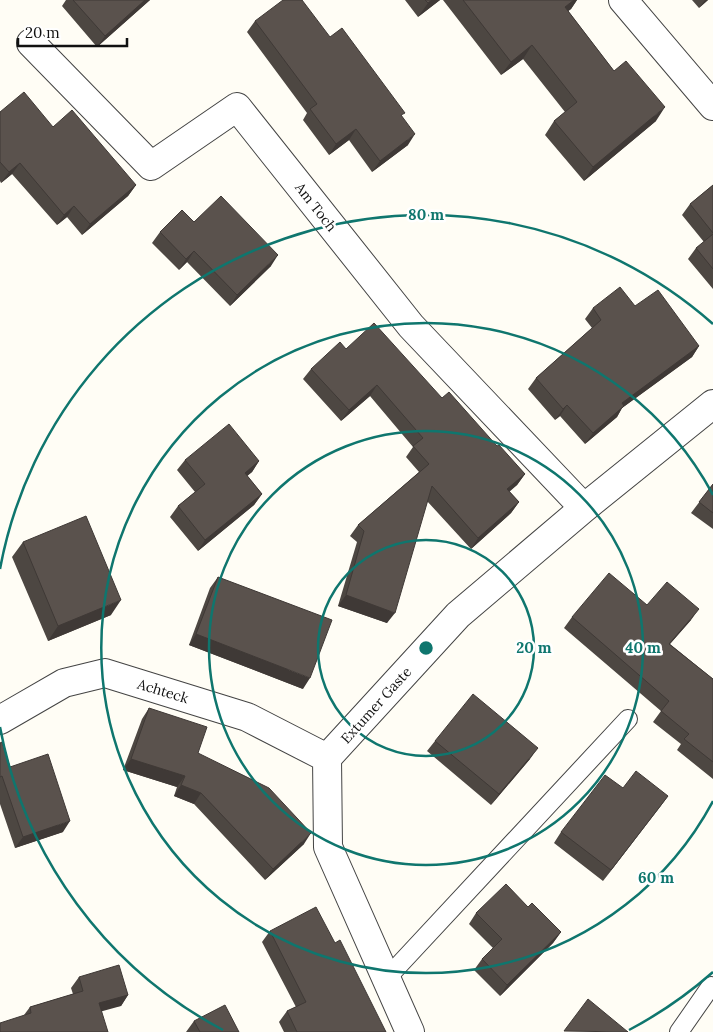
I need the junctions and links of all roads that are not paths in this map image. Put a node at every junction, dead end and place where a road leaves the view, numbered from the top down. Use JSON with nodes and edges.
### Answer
{"nodes":[{"id":1,"x":624,"y":0,"type":"edge"},
{"id":2,"x":31,"y":43,"type":"dead end"},
{"id":3,"x":713,"y":106,"type":"edge"},
{"id":4,"x":713,"y":404,"type":"edge"},
{"id":5,"x":584,"y":508,"type":"junction"},
{"id":6,"x":628,"y":719,"type":"dead end"},
{"id":7,"x":0,"y":720,"type":"edge"},
{"id":8,"x":328,"y":758,"type":"junction"},
{"id":9,"x":386,"y":979,"type":"junction"},
{"id":10,"x":711,"y":986,"type":"dead end"},
{"id":11,"x":410,"y":1032,"type":"edge"},
{"id":12,"x":679,"y":1032,"type":"edge"}],
"edges":[{"from":1,"to":3,"type":"street"},
{"from":2,"to":5,"type":"street","name":"Am Toch"},
{"from":4,"to":5,"type":"street","name":"Extumer Gaste"},
{"from":5,"to":8,"type":"street","name":"Extumer Gaste"},
{"from":6,"to":9,"type":"lane"},
{"from":7,"to":8,"type":"street","name":"Achteck"},
{"from":8,"to":9,"type":"street"},
{"from":9,"to":11,"type":"street"},
{"from":10,"to":12,"type":"lane"}]}
